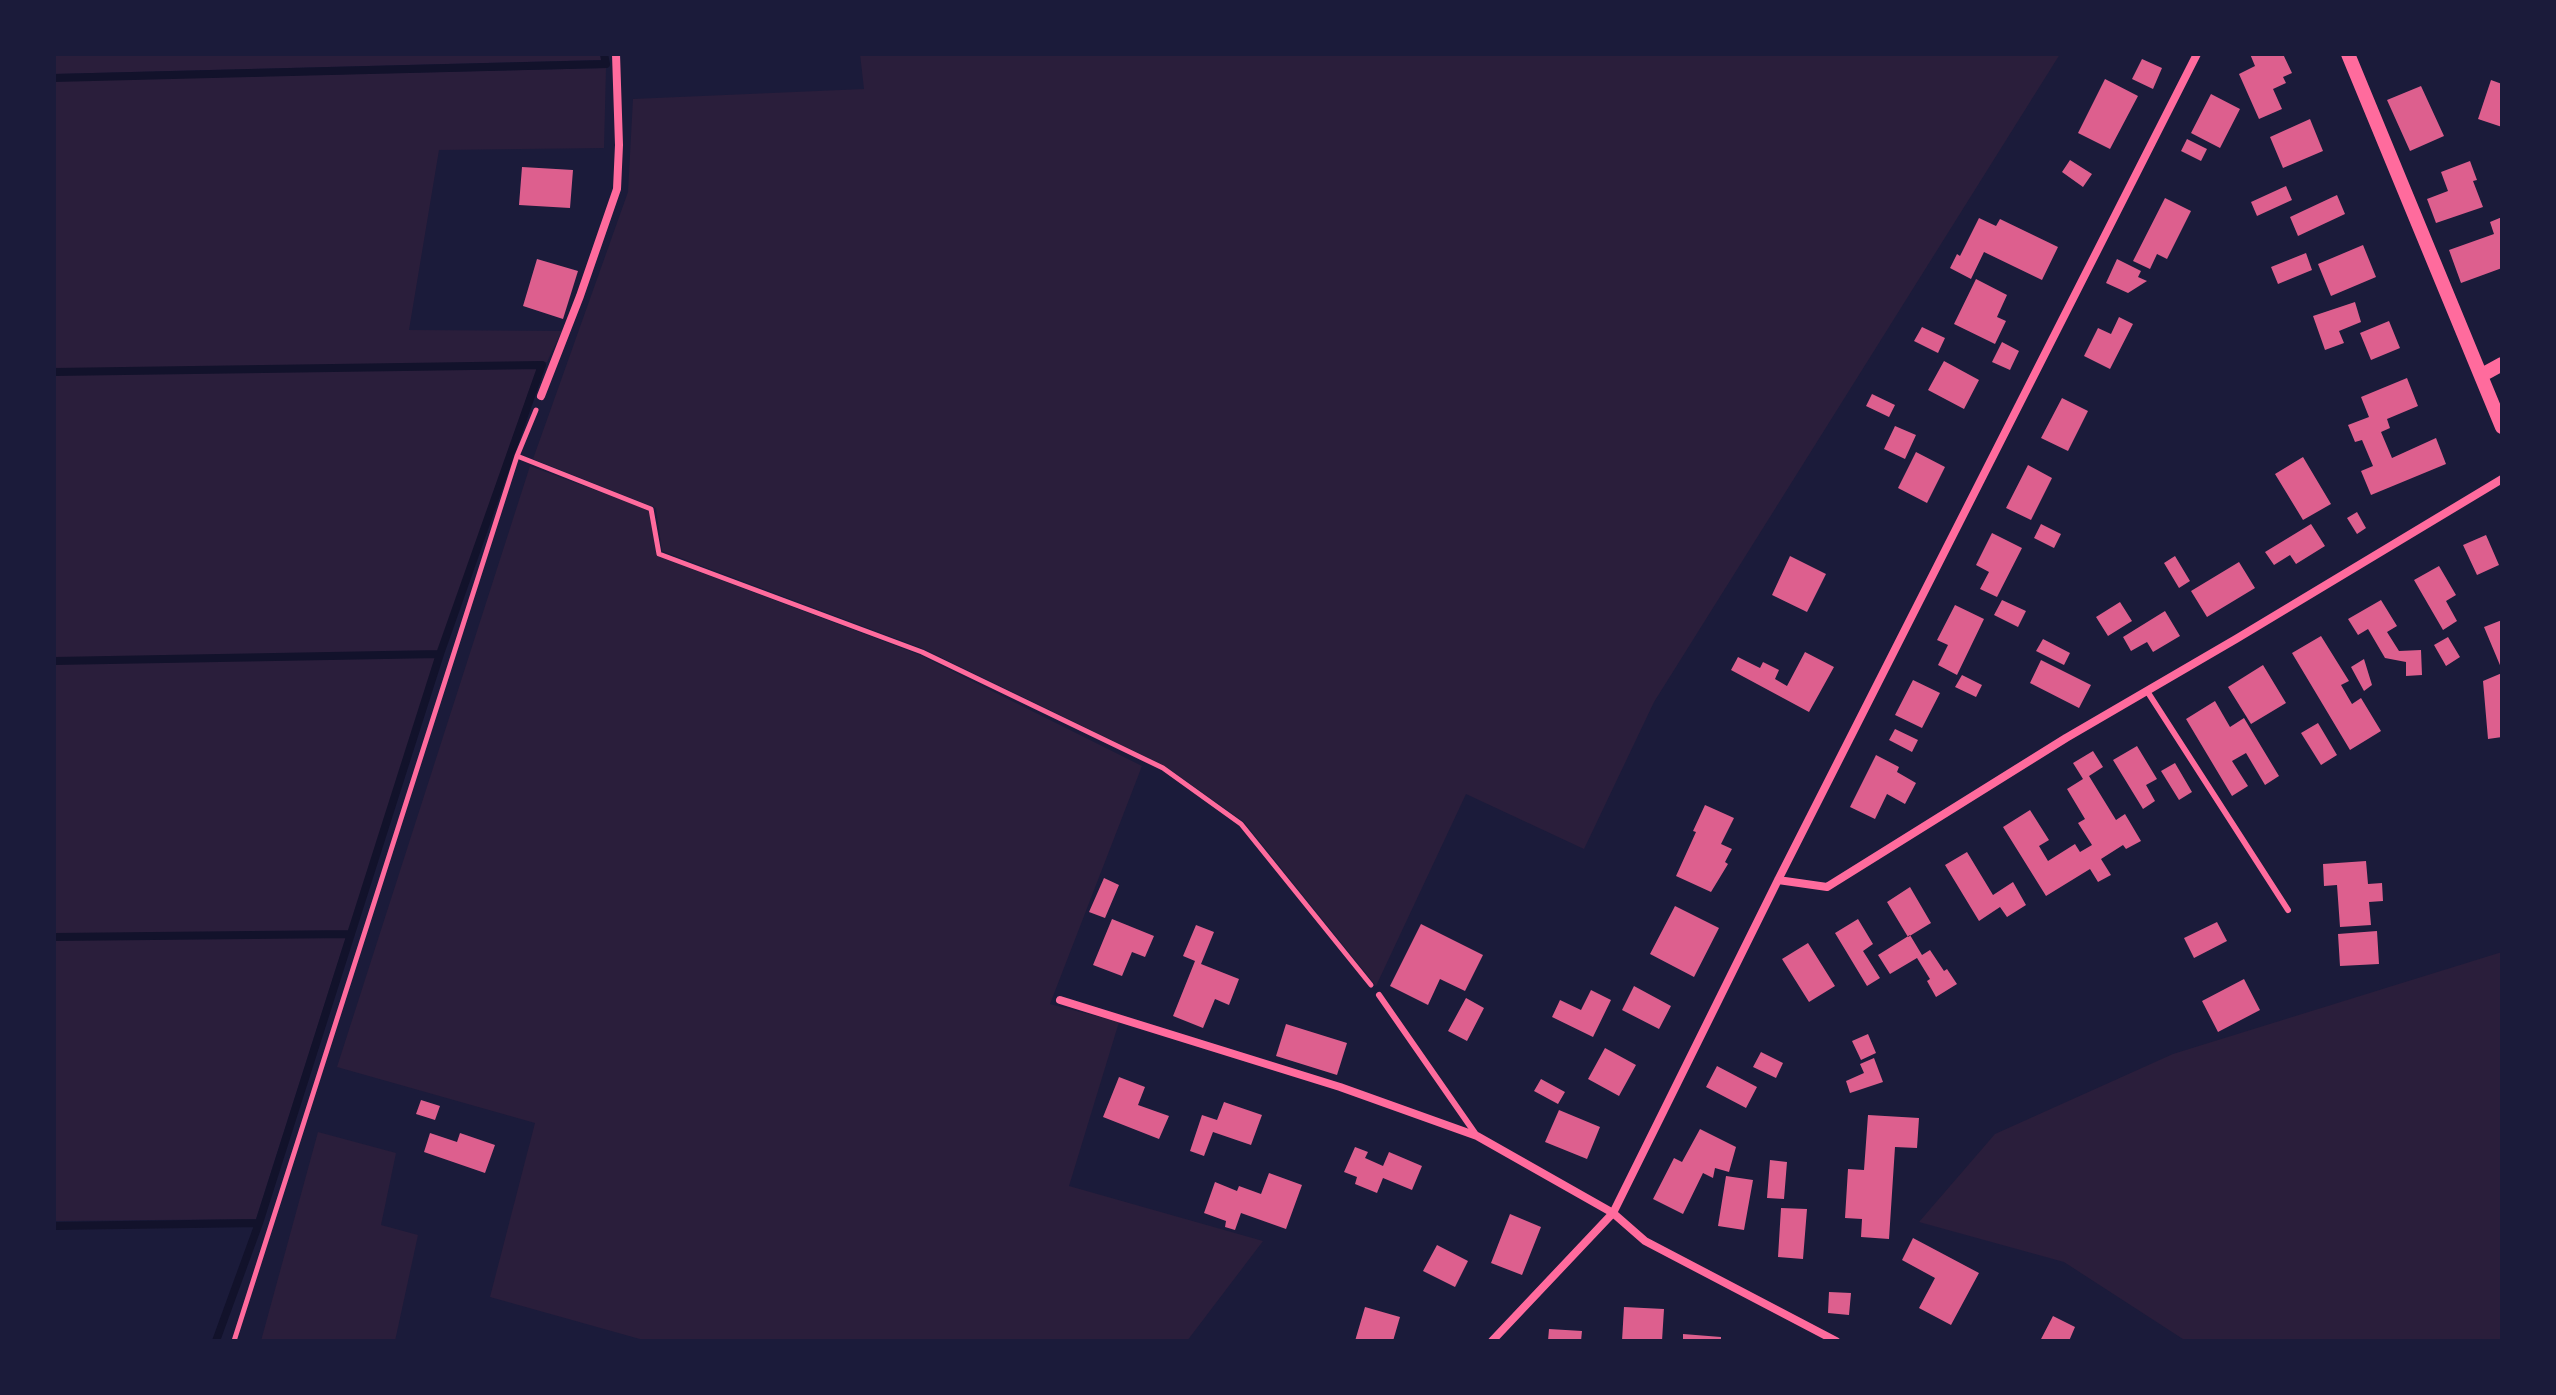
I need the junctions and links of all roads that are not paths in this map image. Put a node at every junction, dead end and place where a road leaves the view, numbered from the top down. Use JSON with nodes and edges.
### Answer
{"nodes":[{"id":1,"x":616,"y":54,"type":"edge"},
{"id":2,"x":2197,"y":54,"type":"edge"},
{"id":3,"x":2348,"y":54,"type":"edge"},
{"id":4,"x":2502,"y":364,"type":"edge"},
{"id":5,"x":2482,"y":375,"type":"junction"},
{"id":6,"x":541,"y":396,"type":"road end"},
{"id":7,"x":2502,"y":427,"type":"edge"},
{"id":8,"x":2502,"y":479,"type":"edge"},
{"id":9,"x":2147,"y":691,"type":"junction"},
{"id":10,"x":1778,"y":880,"type":"junction"},
{"id":11,"x":2288,"y":910,"type":"dead end"},
{"id":12,"x":1379,"y":995,"type":"road end"},
{"id":13,"x":1060,"y":1000,"type":"dead end"},
{"id":14,"x":1477,"y":1136,"type":"junction"},
{"id":15,"x":1613,"y":1213,"type":"junction"},
{"id":16,"x":1492,"y":1341,"type":"edge"},
{"id":17,"x":1836,"y":1341,"type":"edge"}],
"edges":[{"from":1,"to":6,"type":"street"},
{"from":2,"to":10,"type":"street"},
{"from":3,"to":5,"type":"street"},
{"from":4,"to":5,"type":"street"},
{"from":5,"to":7,"type":"street"},
{"from":8,"to":9,"type":"street"},
{"from":9,"to":10,"type":"street"},
{"from":9,"to":11,"type":"lane"},
{"from":10,"to":15,"type":"street"},
{"from":12,"to":14,"type":"lane"},
{"from":13,"to":14,"type":"street"},
{"from":14,"to":15,"type":"street"},
{"from":15,"to":16,"type":"street"},
{"from":15,"to":17,"type":"street"}]}
